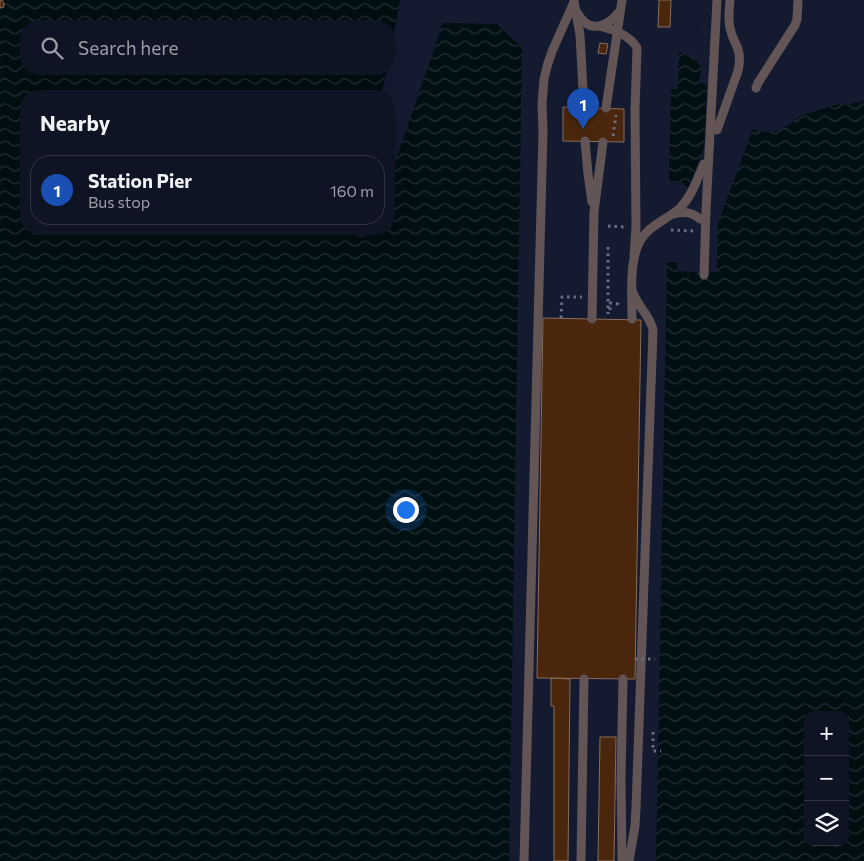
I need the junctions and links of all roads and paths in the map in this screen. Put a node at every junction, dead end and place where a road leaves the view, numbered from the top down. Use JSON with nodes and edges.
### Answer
{"nodes":[{"id":1,"x":622,"y":0,"type":"edge"},
{"id":2,"x":718,"y":0,"type":"edge"},
{"id":3,"x":730,"y":0,"type":"edge"},
{"id":4,"x":798,"y":0,"type":"edge"},
{"id":5,"x":574,"y":1,"type":"edge"},
{"id":6,"x":620,"y":11,"type":"junction"},
{"id":7,"x":600,"y":26,"type":"junction"},
{"id":8,"x":617,"y":32,"type":"junction"},
{"id":9,"x":756,"y":88,"type":"dead end"},
{"id":10,"x":584,"y":108,"type":"dead end"},
{"id":11,"x":606,"y":108,"type":"dead end"},
{"id":12,"x":717,"y":130,"type":"dead end"},
{"id":13,"x":585,"y":141,"type":"dead end"},
{"id":14,"x":603,"y":142,"type":"dead end"},
{"id":15,"x":704,"y":164,"type":"dead end"},
{"id":16,"x":692,"y":192,"type":"junction"},
{"id":17,"x":594,"y":212,"type":"junction"},
{"id":18,"x":672,"y":215,"type":"junction"},
{"id":19,"x":608,"y":226,"type":"dead end"},
{"id":20,"x":608,"y":235,"type":"dead end"},
{"id":21,"x":608,"y":244,"type":"dead end"},
{"id":22,"x":634,"y":256,"type":"junction"},
{"id":23,"x":704,"y":275,"type":"dead end"},
{"id":24,"x":632,"y":290,"type":"junction"},
{"id":25,"x":592,"y":298,"type":"junction"},
{"id":26,"x":608,"y":298,"type":"junction"},
{"id":27,"x":610,"y":310,"type":"dead end"},
{"id":28,"x":618,"y":312,"type":"dead end"},
{"id":29,"x":608,"y":314,"type":"dead end"},
{"id":30,"x":561,"y":318,"type":"dead end"},
{"id":31,"x":592,"y":319,"type":"dead end"},
{"id":32,"x":632,"y":319,"type":"dead end"},
{"id":33,"x":638,"y":658,"type":"junction"},
{"id":34,"x":654,"y":659,"type":"dead end"},
{"id":35,"x":584,"y":679,"type":"dead end"},
{"id":36,"x":623,"y":680,"type":"dead end"},
{"id":37,"x":653,"y":744,"type":"dead end"},
{"id":38,"x":661,"y":751,"type":"dead end"},
{"id":39,"x":524,"y":861,"type":"edge"},
{"id":40,"x":581,"y":861,"type":"edge"},
{"id":41,"x":622,"y":861,"type":"edge"},
{"id":42,"x":629,"y":861,"type":"edge"}],
"edges":[{"from":1,"to":6,"type":"lane"},
{"from":2,"to":23,"type":"lane","bridge":true},
{"from":3,"to":12,"type":"lane"},
{"from":4,"to":9,"type":"lane"},
{"from":5,"to":7,"type":"lane"},
{"from":5,"to":10,"type":"lane"},
{"from":5,"to":39,"type":"lane"},
{"from":6,"to":7,"type":"lane"},
{"from":6,"to":8,"type":"lane"},
{"from":7,"to":8,"type":"lane"},
{"from":8,"to":11,"type":"lane"},
{"from":8,"to":22,"type":"lane"},
{"from":13,"to":17,"type":"lane"},
{"from":14,"to":17,"type":"lane"},
{"from":15,"to":16,"type":"lane"},
{"from":16,"to":18,"type":"lane"},
{"from":16,"to":18,"type":"lane"},
{"from":17,"to":25,"type":"lane"},
{"from":18,"to":22,"type":"lane"},
{"from":19,"to":20,"type":"path"},
{"from":21,"to":26,"type":"path"},
{"from":22,"to":24,"type":"lane"},
{"from":24,"to":32,"type":"lane"},
{"from":24,"to":33,"type":"lane"},
{"from":25,"to":26,"type":"path"},
{"from":25,"to":30,"type":"path"},
{"from":25,"to":31,"type":"lane"},
{"from":26,"to":29,"type":"path"},
{"from":27,"to":28,"type":"path"},
{"from":33,"to":34,"type":"path","bridge":true},
{"from":33,"to":42,"type":"lane"},
{"from":35,"to":40,"type":"lane"},
{"from":36,"to":41,"type":"lane"},
{"from":37,"to":38,"type":"path"}]}
